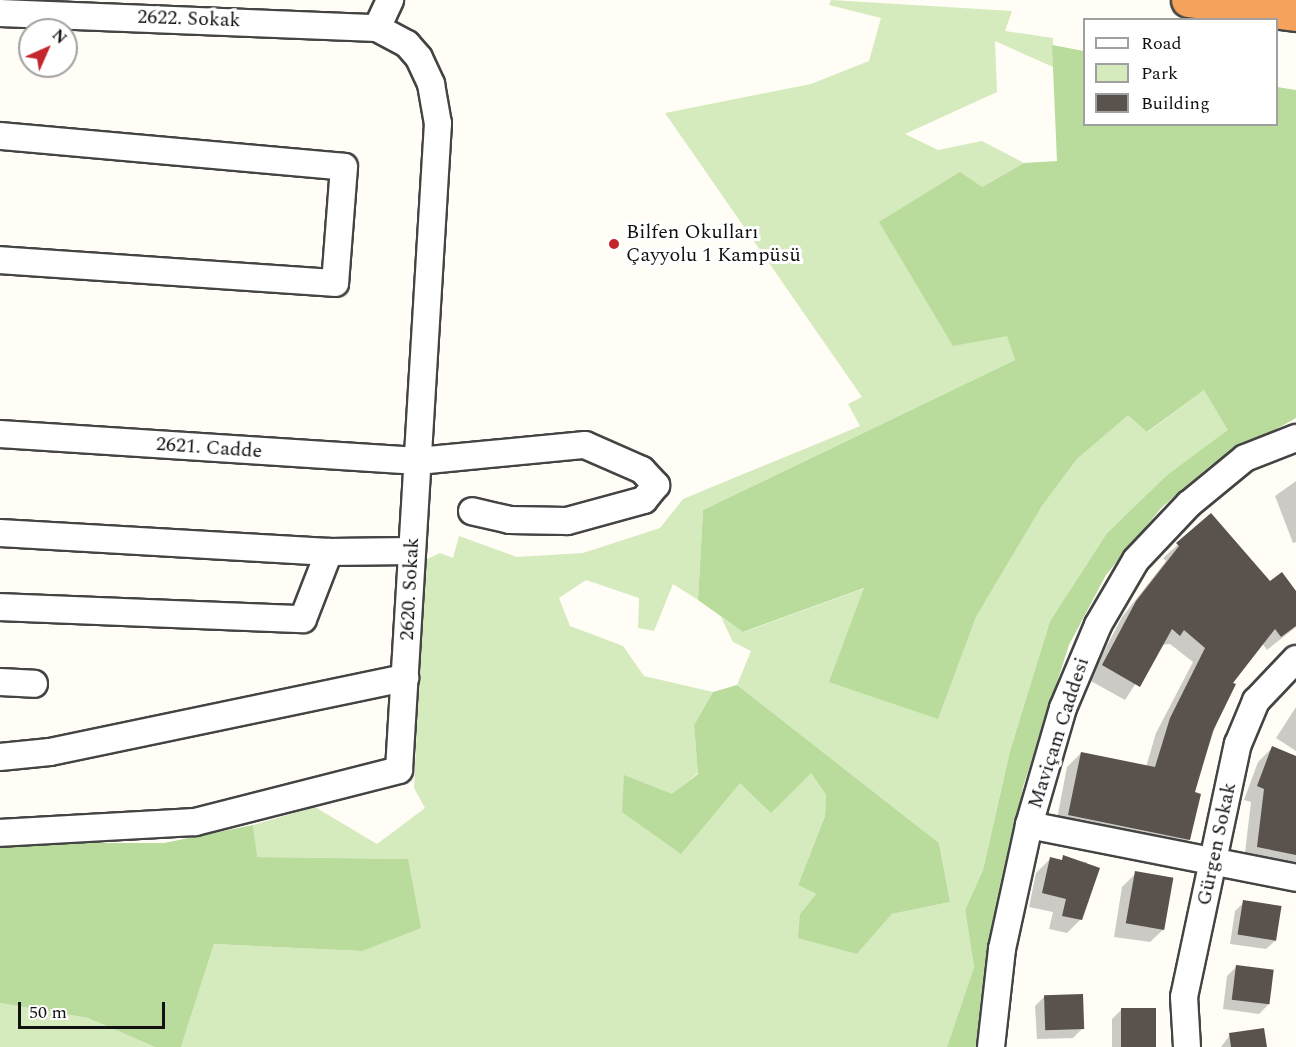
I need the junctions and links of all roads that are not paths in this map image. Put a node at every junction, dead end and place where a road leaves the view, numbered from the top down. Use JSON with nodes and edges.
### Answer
{"nodes":[{"id":1,"x":390,"y":0,"type":"edge"},
{"id":2,"x":1188,"y":0,"type":"edge"},
{"id":3,"x":0,"y":13,"type":"edge"},
{"id":4,"x":1296,"y":14,"type":"edge"},
{"id":5,"x":377,"y":28,"type":"junction"},
{"id":6,"x":0,"y":136,"type":"edge"},
{"id":7,"x":0,"y":260,"type":"edge"},
{"id":8,"x":0,"y":435,"type":"edge"},
{"id":9,"x":1296,"y":438,"type":"edge"},
{"id":10,"x":418,"y":461,"type":"junction"},
{"id":11,"x":472,"y":511,"type":"dead end"},
{"id":12,"x":0,"y":532,"type":"edge"},
{"id":13,"x":412,"y":551,"type":"junction"},
{"id":14,"x":329,"y":552,"type":"junction"},
{"id":15,"x":0,"y":607,"type":"edge"},
{"id":16,"x":1296,"y":659,"type":"edge"},
{"id":17,"x":405,"y":678,"type":"junction"},
{"id":18,"x":0,"y":682,"type":"edge"},
{"id":19,"x":34,"y":684,"type":"dead end"},
{"id":20,"x":0,"y":757,"type":"edge"},
{"id":21,"x":1029,"y":825,"type":"junction"},
{"id":22,"x":0,"y":833,"type":"edge"},
{"id":23,"x":1213,"y":861,"type":"junction"},
{"id":24,"x":1296,"y":878,"type":"edge"},
{"id":25,"x":991,"y":1047,"type":"edge"},
{"id":26,"x":1187,"y":1047,"type":"edge"}],
"edges":[{"from":1,"to":5,"type":"street"},
{"from":2,"to":4,"type":"highway"},
{"from":3,"to":5,"type":"street","name":"2622. Sokak"},
{"from":5,"to":10,"type":"street","name":"2620. Sokak"},
{"from":6,"to":7,"type":"street"},
{"from":8,"to":10,"type":"street","name":"2621. Cadde"},
{"from":9,"to":21,"type":"street","name":"Maviçam Caddesi"},
{"from":10,"to":11,"type":"street","name":"2621. Cadde"},
{"from":10,"to":13,"type":"street","name":"2620. Sokak"},
{"from":12,"to":14,"type":"street"},
{"from":13,"to":14,"type":"street"},
{"from":13,"to":17,"type":"street","name":"2620. Sokak"},
{"from":14,"to":15,"type":"street"},
{"from":16,"to":23,"type":"street","name":"Gürgen Sokak"},
{"from":17,"to":20,"type":"street"},
{"from":17,"to":22,"type":"street","name":"2620. Sokak"},
{"from":18,"to":19,"type":"street"},
{"from":21,"to":23,"type":"street"},
{"from":21,"to":25,"type":"street","name":"Maviçam Caddesi"},
{"from":23,"to":24,"type":"street"},
{"from":23,"to":26,"type":"street","name":"Gürgen Sokak"}]}
